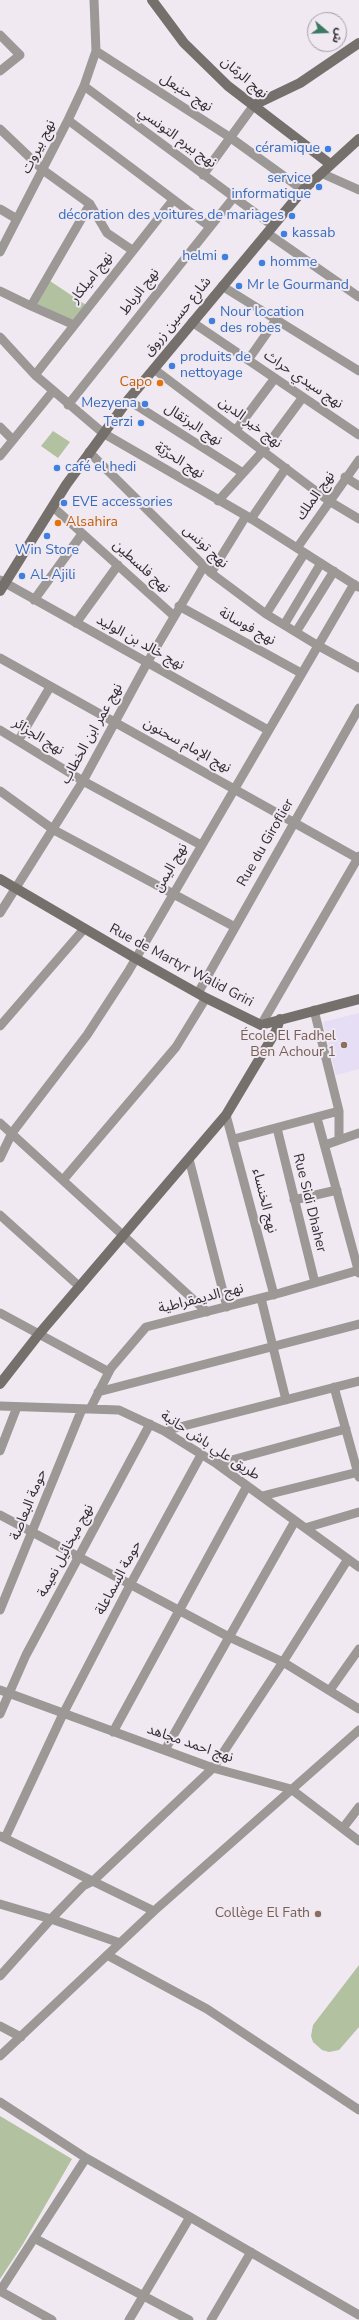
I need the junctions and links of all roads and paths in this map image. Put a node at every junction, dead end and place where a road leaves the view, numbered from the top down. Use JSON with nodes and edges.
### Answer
{"nodes":[{"id":1,"x":94,"y":0,"type":"edge"},
{"id":2,"x":152,"y":0,"type":"edge"},
{"id":3,"x":0,"y":35,"type":"edge"},
{"id":4,"x":359,"y":43,"type":"edge"},
{"id":5,"x":96,"y":51,"type":"junction"},
{"id":6,"x":0,"y":71,"type":"edge"},
{"id":7,"x":84,"y":86,"type":"junction"},
{"id":8,"x":254,"y":105,"type":"junction"},
{"id":9,"x":68,"y":120,"type":"junction"},
{"id":10,"x":0,"y":129,"type":"edge"},
{"id":11,"x":230,"y":138,"type":"junction"},
{"id":12,"x":359,"y":138,"type":"edge"},
{"id":13,"x":330,"y":164,"type":"junction"},
{"id":14,"x":43,"y":170,"type":"junction"},
{"id":15,"x":321,"y":173,"type":"junction"},
{"id":16,"x":203,"y":175,"type":"junction"},
{"id":17,"x":303,"y":190,"type":"junction"},
{"id":18,"x":359,"y":190,"type":"edge"},
{"id":19,"x":234,"y":197,"type":"junction"},
{"id":20,"x":173,"y":200,"type":"junction"},
{"id":21,"x":90,"y":204,"type":"junction"},
{"id":22,"x":0,"y":208,"type":"edge"},
{"id":23,"x":17,"y":219,"type":"junction"},
{"id":24,"x":210,"y":227,"type":"junction"},
{"id":25,"x":270,"y":229,"type":"junction"},
{"id":26,"x":132,"y":250,"type":"junction"},
{"id":27,"x":0,"y":252,"type":"edge"},
{"id":28,"x":222,"y":286,"type":"junction"},
{"id":29,"x":0,"y":291,"type":"edge"},
{"id":30,"x":359,"y":298,"type":"edge"},
{"id":31,"x":31,"y":306,"type":"junction"},
{"id":32,"x":276,"y":320,"type":"junction"},
{"id":33,"x":192,"y":322,"type":"junction"},
{"id":34,"x":74,"y":325,"type":"junction"},
{"id":35,"x":0,"y":338,"type":"edge"},
{"id":36,"x":248,"y":360,"type":"junction"},
{"id":37,"x":154,"y":369,"type":"junction"},
{"id":38,"x":359,"y":371,"type":"edge"},
{"id":39,"x":35,"y":375,"type":"junction"},
{"id":40,"x":275,"y":378,"type":"junction"},
{"id":41,"x":53,"y":391,"type":"junction"},
{"id":42,"x":303,"y":397,"type":"junction"},
{"id":43,"x":128,"y":400,"type":"junction"},
{"id":44,"x":68,"y":405,"type":"junction"},
{"id":45,"x":0,"y":427,"type":"edge"},
{"id":46,"x":236,"y":430,"type":"junction"},
{"id":47,"x":103,"y":433,"type":"junction"},
{"id":48,"x":359,"y":435,"type":"edge"},
{"id":49,"x":14,"y":440,"type":"junction"},
{"id":50,"x":263,"y":451,"type":"junction"},
{"id":51,"x":89,"y":452,"type":"junction"},
{"id":52,"x":0,"y":456,"type":"edge"},
{"id":53,"x":359,"y":460,"type":"edge"},
{"id":54,"x":286,"y":468,"type":"junction"},
{"id":55,"x":243,"y":473,"type":"junction"},
{"id":56,"x":345,"y":477,"type":"junction"},
{"id":57,"x":359,"y":486,"type":"edge"},
{"id":58,"x":218,"y":501,"type":"junction"},
{"id":59,"x":329,"y":501,"type":"junction"},
{"id":60,"x":53,"y":507,"type":"junction"},
{"id":61,"x":249,"y":518,"type":"junction"},
{"id":62,"x":359,"y":520,"type":"edge"},
{"id":63,"x":82,"y":534,"type":"junction"},
{"id":64,"x":297,"y":548,"type":"junction"},
{"id":65,"x":304,"y":554,"type":"junction"},
{"id":66,"x":321,"y":563,"type":"junction"},
{"id":67,"x":118,"y":565,"type":"junction"},
{"id":68,"x":204,"y":566,"type":"junction"},
{"id":69,"x":334,"y":572,"type":"junction"},
{"id":70,"x":211,"y":573,"type":"junction"},
{"id":71,"x":1,"y":585,"type":"edge"},
{"id":72,"x":357,"y":586,"type":"edge"},
{"id":73,"x":34,"y":600,"type":"junction"},
{"id":74,"x":180,"y":606,"type":"junction"},
{"id":75,"x":266,"y":614,"type":"junction"},
{"id":76,"x":174,"y":616,"type":"junction"},
{"id":77,"x":76,"y":623,"type":"junction"},
{"id":78,"x":284,"y":625,"type":"junction"},
{"id":79,"x":296,"y":632,"type":"junction"},
{"id":80,"x":317,"y":645,"type":"junction"},
{"id":81,"x":0,"y":658,"type":"edge"},
{"id":82,"x":147,"y":663,"type":"junction"},
{"id":83,"x":359,"y":668,"type":"edge"},
{"id":84,"x":301,"y":673,"type":"junction"},
{"id":85,"x":50,"y":687,"type":"junction"},
{"id":86,"x":359,"y":708,"type":"edge"},
{"id":87,"x":115,"y":722,"type":"junction"},
{"id":88,"x":0,"y":730,"type":"edge"},
{"id":89,"x":268,"y":730,"type":"junction"},
{"id":90,"x":18,"y":741,"type":"junction"},
{"id":91,"x":82,"y":781,"type":"junction"},
{"id":92,"x":234,"y":788,"type":"junction"},
{"id":93,"x":0,"y":791,"type":"edge"},
{"id":94,"x":294,"y":824,"type":"junction"},
{"id":95,"x":54,"y":830,"type":"junction"},
{"id":96,"x":200,"y":845,"type":"junction"},
{"id":97,"x":358,"y":858,"type":"edge"},
{"id":98,"x":0,"y":879,"type":"edge"},
{"id":99,"x":16,"y":890,"type":"junction"},
{"id":100,"x":171,"y":894,"type":"junction"},
{"id":101,"x":0,"y":913,"type":"edge"},
{"id":102,"x":235,"y":927,"type":"junction"},
{"id":103,"x":84,"y":929,"type":"junction"},
{"id":104,"x":135,"y":958,"type":"junction"},
{"id":105,"x":202,"y":995,"type":"junction"},
{"id":106,"x":359,"y":999,"type":"edge"},
{"id":107,"x":314,"y":1010,"type":"junction"},
{"id":108,"x":280,"y":1019,"type":"junction"},
{"id":109,"x":261,"y":1025,"type":"junction"},
{"id":110,"x":0,"y":1026,"type":"edge"},
{"id":111,"x":339,"y":1111,"type":"junction"},
{"id":112,"x":226,"y":1115,"type":"junction"},
{"id":113,"x":317,"y":1118,"type":"junction"},
{"id":114,"x":0,"y":1123,"type":"edge"},
{"id":115,"x":277,"y":1128,"type":"junction"},
{"id":116,"x":12,"y":1133,"type":"junction"},
{"id":117,"x":359,"y":1134,"type":"edge"},
{"id":118,"x":234,"y":1139,"type":"junction"},
{"id":119,"x":339,"y":1139,"type":"junction"},
{"id":120,"x":325,"y":1146,"type":"junction"},
{"id":121,"x":0,"y":1158,"type":"edge"},
{"id":122,"x":189,"y":1159,"type":"junction"},
{"id":123,"x":63,"y":1180,"type":"junction"},
{"id":124,"x":337,"y":1190,"type":"junction"},
{"id":125,"x":294,"y":1200,"type":"junction"},
{"id":126,"x":0,"y":1215,"type":"edge"},
{"id":127,"x":124,"y":1236,"type":"junction"},
{"id":128,"x":359,"y":1271,"type":"edge"},
{"id":129,"x":315,"y":1283,"type":"junction"},
{"id":130,"x":80,"y":1287,"type":"junction"},
{"id":131,"x":274,"y":1295,"type":"junction"},
{"id":132,"x":261,"y":1298,"type":"junction"},
{"id":133,"x":227,"y":1307,"type":"junction"},
{"id":134,"x":207,"y":1312,"type":"junction"},
{"id":135,"x":0,"y":1313,"type":"edge"},
{"id":136,"x":359,"y":1324,"type":"edge"},
{"id":137,"x":39,"y":1334,"type":"junction"},
{"id":138,"x":274,"y":1347,"type":"junction"},
{"id":139,"x":108,"y":1372,"type":"junction"},
{"id":140,"x":359,"y":1381,"type":"edge"},
{"id":141,"x":0,"y":1384,"type":"edge"},
{"id":142,"x":334,"y":1387,"type":"junction"},
{"id":143,"x":98,"y":1392,"type":"junction"},
{"id":144,"x":286,"y":1400,"type":"junction"},
{"id":145,"x":0,"y":1406,"type":"edge"},
{"id":146,"x":17,"y":1407,"type":"junction"},
{"id":147,"x":86,"y":1409,"type":"junction"},
{"id":148,"x":150,"y":1424,"type":"junction"},
{"id":149,"x":346,"y":1429,"type":"junction"},
{"id":150,"x":164,"y":1431,"type":"junction"},
{"id":151,"x":0,"y":1451,"type":"edge"},
{"id":152,"x":201,"y":1455,"type":"junction"},
{"id":153,"x":218,"y":1464,"type":"junction"},
{"id":154,"x":358,"y":1475,"type":"edge"},
{"id":155,"x":247,"y":1486,"type":"junction"},
{"id":156,"x":262,"y":1496,"type":"junction"},
{"id":157,"x":359,"y":1512,"type":"edge"},
{"id":158,"x":0,"y":1515,"type":"edge"},
{"id":159,"x":295,"y":1521,"type":"junction"},
{"id":160,"x":305,"y":1528,"type":"junction"},
{"id":161,"x":33,"y":1532,"type":"junction"},
{"id":162,"x":78,"y":1557,"type":"junction"},
{"id":163,"x":348,"y":1559,"type":"junction"},
{"id":164,"x":359,"y":1567,"type":"edge"},
{"id":165,"x":130,"y":1585,"type":"junction"},
{"id":166,"x":0,"y":1610,"type":"edge"},
{"id":167,"x":180,"y":1610,"type":"junction"},
{"id":168,"x":230,"y":1637,"type":"junction"},
{"id":169,"x":359,"y":1649,"type":"edge"},
{"id":170,"x":283,"y":1662,"type":"junction"},
{"id":171,"x":0,"y":1690,"type":"edge"},
{"id":172,"x":330,"y":1690,"type":"junction"},
{"id":173,"x":10,"y":1693,"type":"junction"},
{"id":174,"x":359,"y":1709,"type":"edge"},
{"id":175,"x":0,"y":1714,"type":"edge"},
{"id":176,"x":63,"y":1714,"type":"junction"},
{"id":177,"x":359,"y":1730,"type":"edge"},
{"id":178,"x":113,"y":1732,"type":"junction"},
{"id":179,"x":165,"y":1750,"type":"junction"},
{"id":180,"x":213,"y":1768,"type":"junction"},
{"id":181,"x":291,"y":1790,"type":"junction"},
{"id":182,"x":359,"y":1807,"type":"edge"},
{"id":183,"x":343,"y":1828,"type":"junction"},
{"id":184,"x":2,"y":1837,"type":"edge"},
{"id":185,"x":359,"y":1842,"type":"edge"},
{"id":186,"x":93,"y":1881,"type":"junction"},
{"id":187,"x":0,"y":1904,"type":"edge"},
{"id":188,"x":154,"y":1911,"type":"junction"},
{"id":189,"x":51,"y":1919,"type":"junction"},
{"id":190,"x":120,"y":1942,"type":"junction"},
{"id":191,"x":107,"y":1955,"type":"junction"},
{"id":192,"x":0,"y":1976,"type":"edge"},
{"id":193,"x":0,"y":2026,"type":"edge"},
{"id":194,"x":21,"y":2037,"type":"junction"},
{"id":195,"x":0,"y":2056,"type":"edge"},
{"id":196,"x":0,"y":2102,"type":"edge"},
{"id":197,"x":359,"y":2110,"type":"edge"},
{"id":198,"x":86,"y":2158,"type":"junction"},
{"id":199,"x":190,"y":2216,"type":"junction"},
{"id":200,"x":34,"y":2238,"type":"junction"},
{"id":201,"x":251,"y":2252,"type":"junction"},
{"id":202,"x":0,"y":2291,"type":"edge"},
{"id":203,"x":144,"y":2296,"type":"junction"},
{"id":204,"x":359,"y":2316,"type":"edge"},
{"id":205,"x":52,"y":2320,"type":"edge"},
{"id":206,"x":129,"y":2320,"type":"edge"},
{"id":207,"x":190,"y":2320,"type":"edge"},
{"id":208,"x":211,"y":2320,"type":"edge"}],
"edges":[{"from":1,"to":5,"type":"street"},
{"from":2,"to":8,"type":"street","name":"نهج الرمّان"},
{"from":3,"to":6,"type":"street"},
{"from":4,"to":8,"type":"street"},
{"from":5,"to":7,"type":"street","name":"نهج بيروت"},
{"from":5,"to":11,"type":"street","name":"نهج حنبعل"},
{"from":7,"to":9,"type":"street","name":"نهج بيروت"},
{"from":7,"to":16,"type":"street","name":"نهج بيرم التونسي"},
{"from":8,"to":11,"type":"street"},
{"from":8,"to":13,"type":"street","name":"نهج الرمّان"},
{"from":9,"to":14,"type":"street","name":"نهج بيروت"},
{"from":9,"to":20,"type":"street"},
{"from":10,"to":14,"type":"street"},
{"from":11,"to":16,"type":"street"},
{"from":11,"to":17,"type":"street","name":"نهج حنبعل"},
{"from":12,"to":13,"type":"street","name":"شارع حسين زروق"},
{"from":13,"to":15,"type":"street","name":"شارع حسين زروق"},
{"from":14,"to":21,"type":"street"},
{"from":14,"to":23,"type":"street","name":"نهج بيروت"},
{"from":15,"to":17,"type":"street","name":"شارع حسين زروق"},
{"from":15,"to":18,"type":"street"},
{"from":16,"to":19,"type":"street","name":"نهج بيرم التونسي"},
{"from":17,"to":25,"type":"street","name":"شارع حسين زروق"},
{"from":19,"to":24,"type":"street","name":"نهج الرباط"},
{"from":19,"to":25,"type":"street","name":"نهج بيرم التونسي"},
{"from":20,"to":24,"type":"street"},
{"from":20,"to":26,"type":"street","name":"نهج اميلكار"},
{"from":21,"to":26,"type":"street"},
{"from":21,"to":31,"type":"street"},
{"from":22,"to":23,"type":"street"},
{"from":23,"to":27,"type":"street","name":"نهج بيروت"},
{"from":24,"to":44,"type":"street","name":"نهج الرباط"},
{"from":25,"to":28,"type":"street","name":"شارع حسين زروق"},
{"from":25,"to":30,"type":"street","name":"نهج بيرم التونسي"},
{"from":26,"to":34,"type":"street","name":"نهج اميلكار"},
{"from":28,"to":32,"type":"street"},
{"from":28,"to":33,"type":"street","name":"شارع حسين زروق"},
{"from":29,"to":31,"type":"street"},
{"from":31,"to":34,"type":"street"},
{"from":32,"to":36,"type":"street"},
{"from":32,"to":38,"type":"street"},
{"from":33,"to":36,"type":"street","name":"نهج سيدي حراث"},
{"from":33,"to":37,"type":"street","name":"شارع حسين زروق"},
{"from":34,"to":39,"type":"street","name":"نهج اميلكار"},
{"from":35,"to":39,"type":"street","name":"نهج الحرّيّة"},
{"from":36,"to":40,"type":"street","name":"نهج سيدي حراث"},
{"from":37,"to":43,"type":"street","name":"شارع حسين زروق"},
{"from":37,"to":46,"type":"street","name":"نهج خير الدين"},
{"from":39,"to":41,"type":"street","name":"نهج الحرّيّة"},
{"from":40,"to":42,"type":"street","name":"نهج سيدي حراث"},
{"from":40,"to":46,"type":"street"},
{"from":41,"to":44,"type":"street","name":"نهج الحرّيّة"},
{"from":41,"to":49,"type":"street"},
{"from":42,"to":48,"type":"street","name":"نهج سيدي حراث"},
{"from":42,"to":50,"type":"street"},
{"from":43,"to":47,"type":"street","name":"شارع حسين زروق"},
{"from":43,"to":55,"type":"street","name":"نهج البرتقال"},
{"from":44,"to":47,"type":"street","name":"نهج الحرّيّة"},
{"from":45,"to":49,"type":"street"},
{"from":46,"to":50,"type":"street","name":"نهج خير الدين"},
{"from":47,"to":51,"type":"street","name":"شارع حسين زروق"},
{"from":47,"to":58,"type":"street","name":"نهج الحرّيّة"},
{"from":49,"to":52,"type":"street"},
{"from":50,"to":54,"type":"street","name":"نهج خير الدين"},
{"from":50,"to":55,"type":"street"},
{"from":51,"to":60,"type":"street","name":"شارع حسين زروق"},
{"from":51,"to":68,"type":"street","name":"نهج تونس"},
{"from":53,"to":56,"type":"street","name":"نهج الملك"},
{"from":54,"to":59,"type":"street","name":"نهج خير الدين"},
{"from":54,"to":61,"type":"street"},
{"from":55,"to":58,"type":"street"},
{"from":56,"to":57,"type":"street"},
{"from":56,"to":59,"type":"street","name":"نهج الملك"},
{"from":58,"to":61,"type":"street","name":"نهج الحرّيّة"},
{"from":59,"to":62,"type":"street","name":"نهج خير الدين"},
{"from":59,"to":64,"type":"street","name":"نهج الملك"},
{"from":60,"to":63,"type":"street","name":"نهج فلسطين"},
{"from":60,"to":71,"type":"street","name":"شارع حسين زروق"},
{"from":61,"to":64,"type":"street","name":"نهج الحرّيّة"},
{"from":61,"to":70,"type":"street"},
{"from":63,"to":67,"type":"street","name":"نهج فلسطين"},
{"from":63,"to":73,"type":"street"},
{"from":64,"to":65,"type":"street","name":"نهج الحرّيّة"},
{"from":65,"to":66,"type":"street","name":"نهج الحرّيّة"},
{"from":65,"to":75,"type":"street"},
{"from":66,"to":69,"type":"street","name":"نهج الحرّيّة"},
{"from":66,"to":78,"type":"street"},
{"from":67,"to":76,"type":"street","name":"نهج فلسطين"},
{"from":67,"to":77,"type":"street"},
{"from":68,"to":70,"type":"street","name":"نهج تونس"},
{"from":68,"to":74,"type":"street","name":"نهج عمر ابن الخطاب"},
{"from":69,"to":72,"type":"street","name":"نهج الحرّيّة"},
{"from":69,"to":79,"type":"street"},
{"from":70,"to":75,"type":"street","name":"نهج تونس"},
{"from":71,"to":73,"type":"street","name":"نهج خالد بن الوليد"},
{"from":72,"to":80,"type":"street","name":"نهج اليمن"},
{"from":73,"to":77,"type":"street","name":"نهج خالد بن الوليد"},
{"from":74,"to":76,"type":"street","name":"نهج عمر ابن الخطاب"},
{"from":74,"to":84,"type":"street","name":"نهج فوسانة"},
{"from":75,"to":78,"type":"street","name":"نهج تونس"},
{"from":76,"to":82,"type":"street","name":"نهج عمر ابن الخطاب"},
{"from":77,"to":82,"type":"street","name":"نهج خالد بن الوليد"},
{"from":78,"to":79,"type":"street","name":"نهج تونس"},
{"from":79,"to":80,"type":"street","name":"نهج تونس"},
{"from":80,"to":83,"type":"street","name":"نهج تونس"},
{"from":80,"to":84,"type":"street","name":"نهج اليمن"},
{"from":81,"to":85,"type":"street","name":"نهج الإمام سحنون"},
{"from":82,"to":87,"type":"street","name":"نهج عمر ابن الخطاب"},
{"from":82,"to":89,"type":"street","name":"نهج خالد بن الوليد"},
{"from":84,"to":89,"type":"street","name":"نهج اليمن"},
{"from":85,"to":87,"type":"street","name":"نهج الإمام سحنون"},
{"from":85,"to":90,"type":"street"},
{"from":86,"to":94,"type":"street","name":"Rue du Giroflier"},
{"from":87,"to":91,"type":"street","name":"نهج عمر ابن الخطاب"},
{"from":87,"to":92,"type":"street","name":"نهج الإمام سحنون"},
{"from":88,"to":90,"type":"street","name":"نهج الجزائر"},
{"from":89,"to":92,"type":"street","name":"نهج اليمن"},
{"from":90,"to":91,"type":"street","name":"نهج الجزائر"},
{"from":91,"to":95,"type":"street","name":"نهج عمر ابن الخطاب"},
{"from":91,"to":96,"type":"street","name":"نهج الجزائر"},
{"from":92,"to":94,"type":"street","name":"نهج الإمام سحنون"},
{"from":92,"to":96,"type":"street","name":"نهج اليمن"},
{"from":93,"to":95,"type":"street"},
{"from":94,"to":97,"type":"street","name":"نهج الإمام سحنون"},
{"from":94,"to":102,"type":"street","name":"Rue du Giroflier"},
{"from":95,"to":99,"type":"street","name":"نهج عمر ابن الخطاب"},
{"from":95,"to":100,"type":"street"},
{"from":96,"to":100,"type":"street","name":"نهج اليمن"},
{"from":97,"to":109,"type":"street"},
{"from":98,"to":99,"type":"street","name":"Rue de Martyr Walid Griri"},
{"from":99,"to":101,"type":"street","name":"نهج عمر ابن الخطاب"},
{"from":99,"to":103,"type":"street","name":"Rue de Martyr Walid Griri"},
{"from":100,"to":102,"type":"street"},
{"from":100,"to":104,"type":"street","name":"نهج اليمن"},
{"from":102,"to":105,"type":"street","name":"Rue du Giroflier"},
{"from":103,"to":104,"type":"street","name":"Rue de Martyr Walid Griri"},
{"from":103,"to":110,"type":"street"},
{"from":104,"to":105,"type":"street","name":"Rue de Martyr Walid Griri"},
{"from":104,"to":116,"type":"street","name":"نهج اليمن"},
{"from":105,"to":109,"type":"street","name":"Rue de Martyr Walid Griri"},
{"from":105,"to":123,"type":"street","name":"Rue du Giroflier"},
{"from":106,"to":107,"type":"street","name":"Rue de Martyr Walid Griri"},
{"from":107,"to":108,"type":"street","name":"Rue de Martyr Walid Griri"},
{"from":107,"to":111,"type":"street"},
{"from":108,"to":109,"type":"street","name":"Rue de Martyr Walid Griri"},
{"from":108,"to":112,"type":"street"},
{"from":111,"to":113,"type":"street"},
{"from":111,"to":119,"type":"street"},
{"from":112,"to":118,"type":"street","name":"نهج الخنساء"},
{"from":112,"to":122,"type":"street"},
{"from":113,"to":115,"type":"street"},
{"from":113,"to":120,"type":"street"},
{"from":114,"to":116,"type":"street"},
{"from":115,"to":118,"type":"street"},
{"from":115,"to":125,"type":"street","name":"Rue Sidi Dhaher"},
{"from":116,"to":121,"type":"street","name":"نهج اليمن"},
{"from":116,"to":123,"type":"street"},
{"from":117,"to":119,"type":"street"},
{"from":118,"to":131,"type":"street","name":"نهج الخنساء"},
{"from":119,"to":120,"type":"street"},
{"from":120,"to":124,"type":"street"},
{"from":122,"to":127,"type":"street"},
{"from":122,"to":133,"type":"street"},
{"from":123,"to":127,"type":"street"},
{"from":124,"to":125,"type":"street"},
{"from":124,"to":128,"type":"street"},
{"from":125,"to":129,"type":"street","name":"Rue Sidi Dhaher"},
{"from":126,"to":130,"type":"street"},
{"from":127,"to":130,"type":"street"},
{"from":127,"to":134,"type":"street"},
{"from":128,"to":129,"type":"street","name":"نهج الديمقراطية"},
{"from":129,"to":131,"type":"street","name":"نهج الديمقراطية"},
{"from":130,"to":137,"type":"street"},
{"from":131,"to":132,"type":"street","name":"نهج الديمقراطية"},
{"from":132,"to":133,"type":"street","name":"نهج الديمقراطية"},
{"from":132,"to":138,"type":"street"},
{"from":133,"to":134,"type":"street","name":"نهج الديمقراطية"},
{"from":134,"to":139,"type":"street","name":"نهج الديمقراطية"},
{"from":135,"to":137,"type":"street"},
{"from":136,"to":138,"type":"street"},
{"from":137,"to":139,"type":"street"},
{"from":137,"to":141,"type":"street"},
{"from":138,"to":143,"type":"street"},
{"from":138,"to":144,"type":"street"},
{"from":139,"to":143,"type":"street","name":"نهج الديمقراطية"},
{"from":140,"to":142,"type":"street"},
{"from":142,"to":144,"type":"street"},
{"from":142,"to":149,"type":"street"},
{"from":143,"to":147,"type":"street","name":"نهج الديمقراطية"},
{"from":144,"to":150,"type":"street"},
{"from":145,"to":146,"type":"street","name":"طريق علي باش حانبة"},
{"from":146,"to":147,"type":"street","name":"طريق علي باش حانبة"},
{"from":146,"to":151,"type":"street"},
{"from":147,"to":148,"type":"street","name":"طريق علي باش حانبة"},
{"from":147,"to":161,"type":"street","name":"حومة البعاصة"},
{"from":148,"to":150,"type":"street","name":"طريق علي باش حانبة"},
{"from":148,"to":162,"type":"street","name":"نهج ميخائيل نعيمة"},
{"from":149,"to":153,"type":"street"},
{"from":149,"to":154,"type":"street"},
{"from":150,"to":152,"type":"street","name":"طريق علي باش حانبة"},
{"from":152,"to":153,"type":"street","name":"طريق علي باش حانبة"},
{"from":152,"to":165,"type":"street","name":"حومة السماعلة"},
{"from":153,"to":155,"type":"street","name":"طريق علي باش حانبة"},
{"from":154,"to":156,"type":"street"},
{"from":155,"to":156,"type":"street","name":"طريق علي باش حانبة"},
{"from":155,"to":167,"type":"street"},
{"from":156,"to":159,"type":"street","name":"طريق علي باش حانبة"},
{"from":157,"to":160,"type":"street"},
{"from":158,"to":161,"type":"street"},
{"from":159,"to":160,"type":"street","name":"طريق علي باش حانبة"},
{"from":159,"to":168,"type":"street"},
{"from":160,"to":163,"type":"street","name":"طريق علي باش حانبة"},
{"from":161,"to":162,"type":"street"},
{"from":161,"to":166,"type":"street","name":"حومة البعاصة"},
{"from":162,"to":165,"type":"street"},
{"from":162,"to":173,"type":"street","name":"نهج ميخائيل نعيمة"},
{"from":163,"to":164,"type":"street","name":"طريق علي باش حانبة"},
{"from":163,"to":170,"type":"street"},
{"from":165,"to":167,"type":"street"},
{"from":165,"to":176,"type":"street","name":"حومة السماعلة"},
{"from":167,"to":168,"type":"street"},
{"from":167,"to":178,"type":"street"},
{"from":168,"to":170,"type":"street"},
{"from":168,"to":179,"type":"street"},
{"from":169,"to":172,"type":"street"},
{"from":170,"to":172,"type":"street"},
{"from":170,"to":180,"type":"street"},
{"from":171,"to":173,"type":"street","name":"نهج احمد مجاهد"},
{"from":172,"to":174,"type":"street"},
{"from":173,"to":175,"type":"street","name":"نهج ميخائيل نعيمة"},
{"from":173,"to":176,"type":"street","name":"نهج احمد مجاهد"},
{"from":176,"to":178,"type":"street","name":"نهج احمد مجاهد"},
{"from":176,"to":184,"type":"street","name":"حومة السماعلة"},
{"from":177,"to":181,"type":"street"},
{"from":178,"to":179,"type":"street","name":"نهج احمد مجاهد"},
{"from":179,"to":180,"type":"street","name":"نهج احمد مجاهد"},
{"from":180,"to":181,"type":"street","name":"نهج احمد مجاهد"},
{"from":180,"to":186,"type":"street"},
{"from":181,"to":183,"type":"street","name":"نهج احمد مجاهد"},
{"from":181,"to":188,"type":"street"},
{"from":182,"to":183,"type":"street"},
{"from":183,"to":185,"type":"street","name":"نهج احمد مجاهد"},
{"from":184,"to":186,"type":"street"},
{"from":186,"to":188,"type":"street"},
{"from":186,"to":189,"type":"street"},
{"from":187,"to":189,"type":"street"},
{"from":188,"to":190,"type":"street"},
{"from":189,"to":190,"type":"street"},
{"from":189,"to":192,"type":"street"},
{"from":190,"to":191,"type":"street"},
{"from":191,"to":194,"type":"street"},
{"from":191,"to":197,"type":"street"},
{"from":193,"to":194,"type":"street"},
{"from":194,"to":195,"type":"street"},
{"from":196,"to":198,"type":"street"},
{"from":198,"to":199,"type":"street"},
{"from":198,"to":200,"type":"street"},
{"from":199,"to":201,"type":"street"},
{"from":199,"to":203,"type":"street"},
{"from":200,"to":202,"type":"street"},
{"from":200,"to":203,"type":"street"},
{"from":201,"to":204,"type":"street"},
{"from":201,"to":208,"type":"street"},
{"from":202,"to":205,"type":"street"},
{"from":203,"to":206,"type":"street"},
{"from":203,"to":207,"type":"street"}]}
